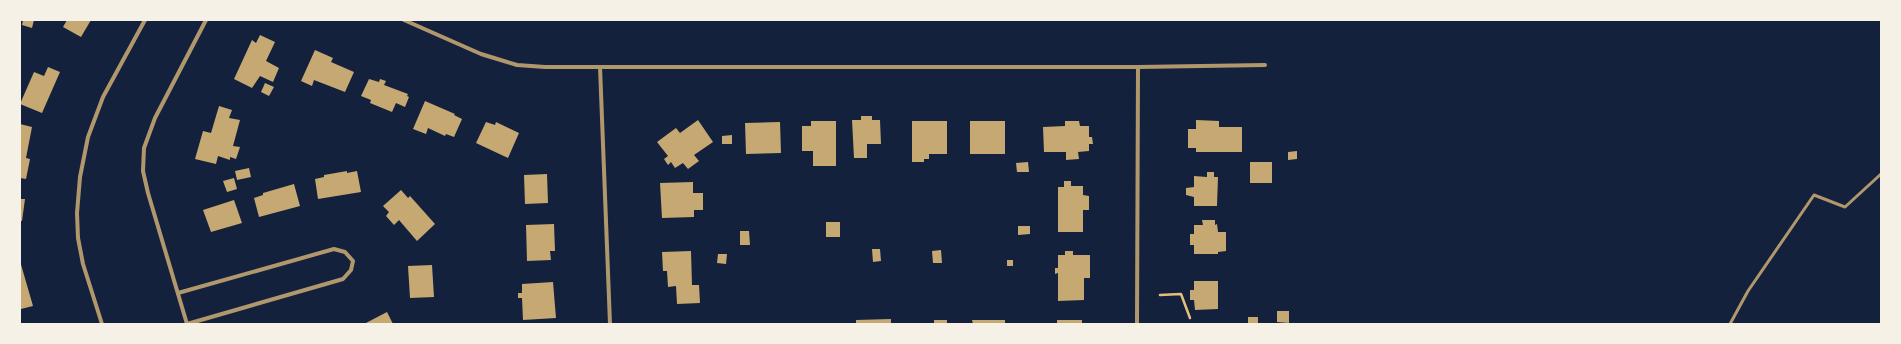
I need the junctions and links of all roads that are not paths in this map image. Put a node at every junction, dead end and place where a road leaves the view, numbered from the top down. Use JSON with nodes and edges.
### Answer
{"nodes":[{"id":1,"x":145,"y":20,"type":"edge"},
{"id":2,"x":206,"y":20,"type":"edge"},
{"id":3,"x":404,"y":20,"type":"edge"},
{"id":4,"x":1265,"y":65,"type":"dead end"},
{"id":5,"x":600,"y":67,"type":"junction"},
{"id":6,"x":1138,"y":67,"type":"junction"},
{"id":7,"x":1881,"y":174,"type":"edge"},
{"id":8,"x":178,"y":293,"type":"junction"},
{"id":9,"x":102,"y":324,"type":"edge"},
{"id":10,"x":187,"y":324,"type":"edge"},
{"id":11,"x":610,"y":324,"type":"edge"},
{"id":12,"x":1137,"y":324,"type":"edge"},
{"id":13,"x":1730,"y":324,"type":"edge"}],
"edges":[{"from":1,"to":9,"type":"street"},
{"from":2,"to":8,"type":"street"},
{"from":3,"to":5,"type":"street"},
{"from":4,"to":6,"type":"street"},
{"from":5,"to":6,"type":"street"},
{"from":5,"to":11,"type":"street"},
{"from":6,"to":12,"type":"street"},
{"from":7,"to":13,"type":"lane"},
{"from":8,"to":10,"type":"street"},
{"from":8,"to":10,"type":"street"}]}
